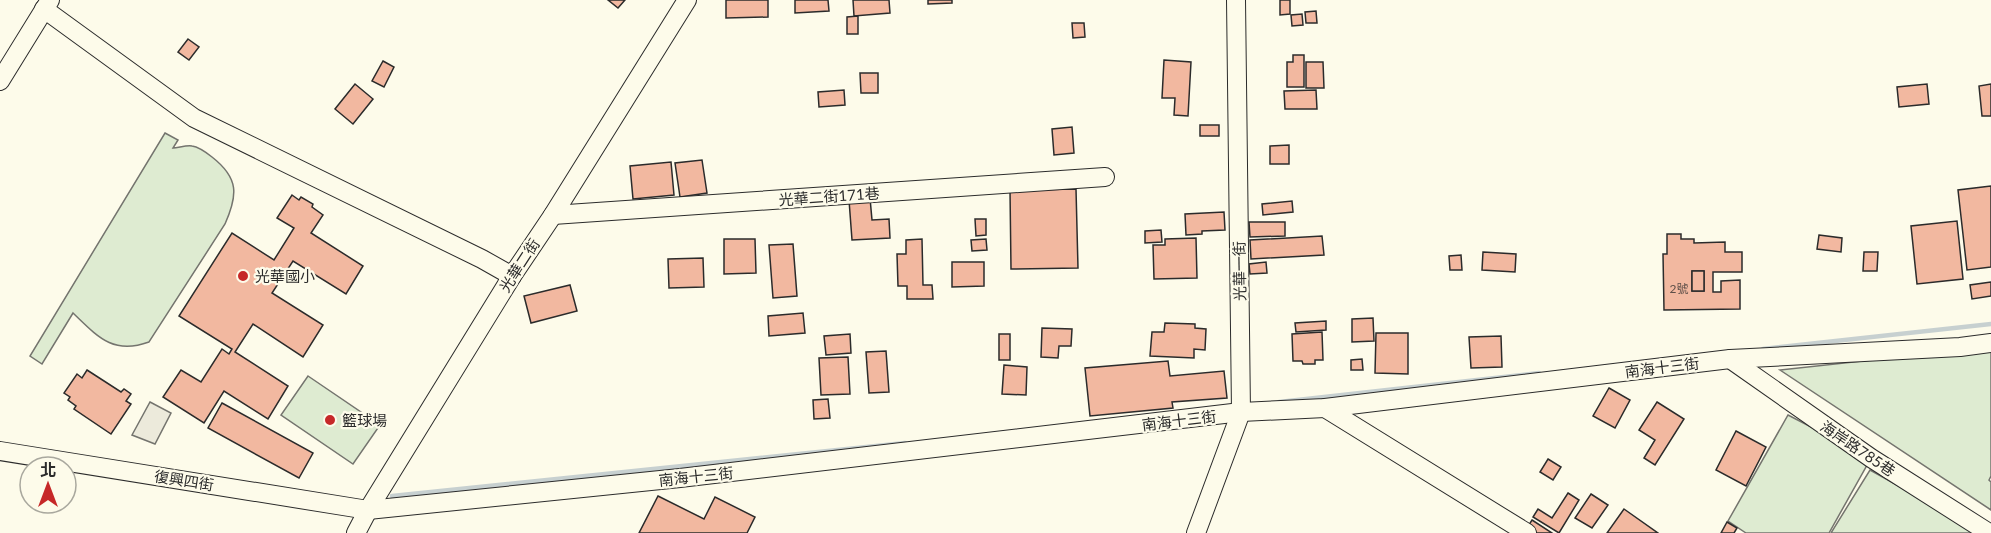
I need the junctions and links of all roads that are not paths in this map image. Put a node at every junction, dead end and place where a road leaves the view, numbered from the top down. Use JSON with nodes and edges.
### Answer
{"nodes":[{"id":1,"x":687,"y":0,"type":"edge"},
{"id":2,"x":1236,"y":0,"type":"edge"},
{"id":3,"x":47,"y":4,"type":"edge"},
{"id":4,"x":0,"y":81,"type":"edge"},
{"id":5,"x":1105,"y":177,"type":"dead end"},
{"id":6,"x":552,"y":215,"type":"junction"},
{"id":7,"x":512,"y":276,"type":"junction"},
{"id":8,"x":1991,"y":343,"type":"edge"},
{"id":9,"x":1730,"y":359,"type":"junction"},
{"id":10,"x":1325,"y":408,"type":"junction"},
{"id":11,"x":1241,"y":412,"type":"junction"},
{"id":12,"x":0,"y":451,"type":"edge"},
{"id":13,"x":368,"y":510,"type":"junction"},
{"id":14,"x":356,"y":533,"type":"edge"},
{"id":15,"x":1196,"y":533,"type":"edge"},
{"id":16,"x":1527,"y":533,"type":"edge"},
{"id":17,"x":1989,"y":533,"type":"edge"}],
"edges":[{"from":1,"to":6,"type":"street","name":"光華二街"},
{"from":2,"to":11,"type":"street","name":"光華一街"},
{"from":3,"to":4,"type":"street"},
{"from":3,"to":7,"type":"street"},
{"from":5,"to":6,"type":"street","name":"光華二街171巷"},
{"from":6,"to":7,"type":"street","name":"光華二街"},
{"from":7,"to":13,"type":"street","name":"光華二街"},
{"from":8,"to":9,"type":"street","name":"南海十三街"},
{"from":9,"to":10,"type":"street","name":"南海十三街"},
{"from":9,"to":17,"type":"street","name":"海岸路785巷"},
{"from":10,"to":11,"type":"street","name":"南海十三街"},
{"from":10,"to":16,"type":"street"},
{"from":11,"to":13,"type":"street","name":"南海十三街"},
{"from":11,"to":15,"type":"street","name":"光華一街"},
{"from":12,"to":13,"type":"street","name":"復興四街"},
{"from":13,"to":14,"type":"street","name":"光華二街"}]}
